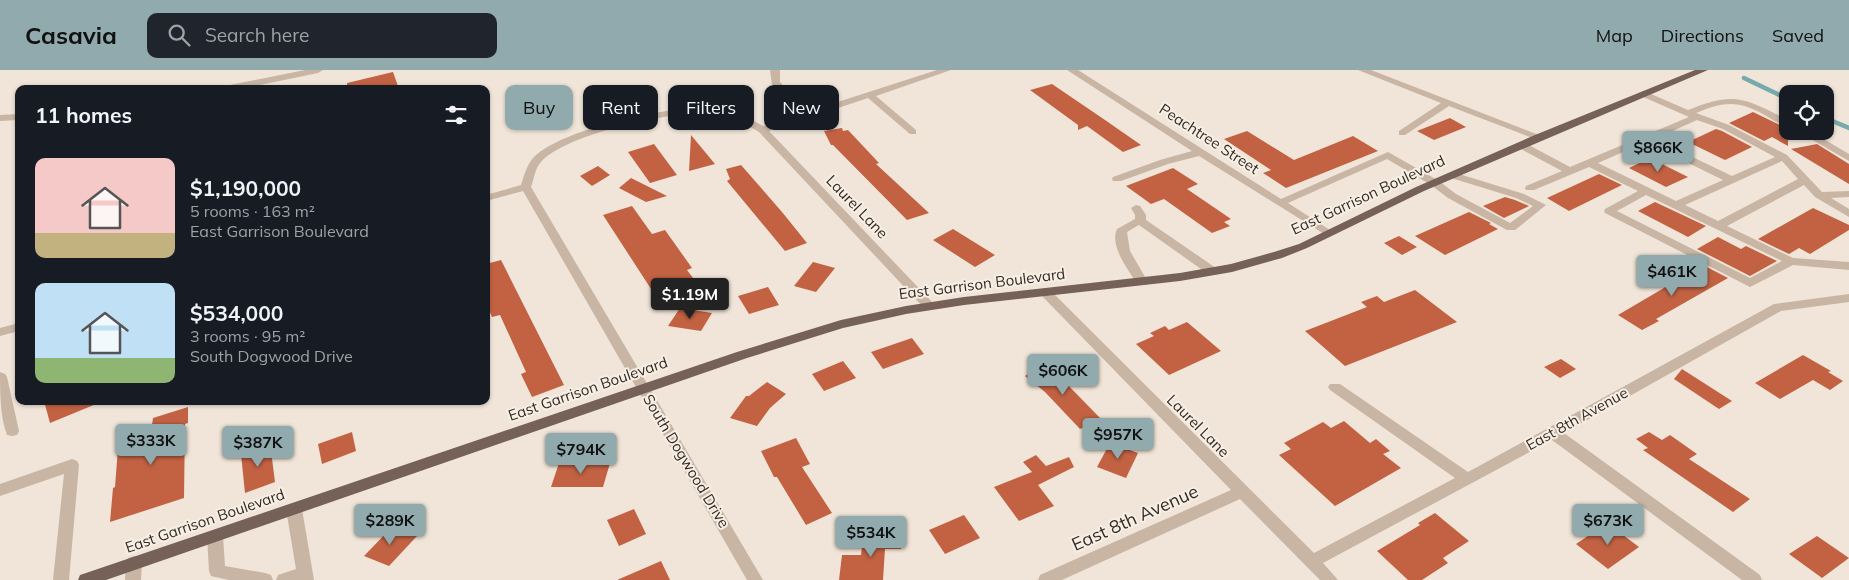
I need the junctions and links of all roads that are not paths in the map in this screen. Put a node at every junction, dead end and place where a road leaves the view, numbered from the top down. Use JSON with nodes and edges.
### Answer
{"nodes":[{"id":1,"x":318,"y":70,"type":"edge"},
{"id":2,"x":774,"y":70,"type":"edge"},
{"id":3,"x":946,"y":70,"type":"edge"},
{"id":4,"x":1072,"y":70,"type":"edge"},
{"id":5,"x":1363,"y":70,"type":"edge"},
{"id":6,"x":1703,"y":70,"type":"edge"},
{"id":7,"x":245,"y":85,"type":"edge"},
{"id":8,"x":777,"y":85,"type":"edge"},
{"id":9,"x":1644,"y":94,"type":"junction"},
{"id":10,"x":870,"y":95,"type":"junction"},
{"id":11,"x":1448,"y":102,"type":"junction"},
{"id":12,"x":839,"y":105,"type":"edge"},
{"id":13,"x":1693,"y":115,"type":"junction"},
{"id":14,"x":15,"y":117,"type":"edge"},
{"id":15,"x":0,"y":118,"type":"edge"},
{"id":16,"x":1779,"y":120,"type":"edge"},
{"id":17,"x":762,"y":130,"type":"joint"},
{"id":18,"x":913,"y":132,"type":"dead end"},
{"id":19,"x":1402,"y":133,"type":"dead end"},
{"id":20,"x":1539,"y":136,"type":"junction"},
{"id":21,"x":1648,"y":139,"type":"junction"},
{"id":22,"x":1818,"y":140,"type":"edge"},
{"id":23,"x":1521,"y":145,"type":"junction"},
{"id":24,"x":1201,"y":152,"type":"junction"},
{"id":25,"x":1782,"y":157,"type":"junction"},
{"id":26,"x":1849,"y":158,"type":"edge"},
{"id":27,"x":1590,"y":163,"type":"junction"},
{"id":28,"x":1570,"y":172,"type":"junction"},
{"id":29,"x":1452,"y":175,"type":"junction"},
{"id":30,"x":1117,"y":179,"type":"dead end"},
{"id":31,"x":1732,"y":180,"type":"junction"},
{"id":32,"x":1805,"y":180,"type":"junction"},
{"id":33,"x":1435,"y":183,"type":"junction"},
{"id":34,"x":526,"y":187,"type":"junction"},
{"id":35,"x":1530,"y":188,"type":"dead end"},
{"id":36,"x":1647,"y":190,"type":"junction"},
{"id":37,"x":1849,"y":194,"type":"edge"},
{"id":38,"x":1819,"y":196,"type":"junction"},
{"id":39,"x":490,"y":197,"type":"edge"},
{"id":40,"x":1280,"y":203,"type":"junction"},
{"id":41,"x":1676,"y":205,"type":"junction"},
{"id":42,"x":1136,"y":208,"type":"dead end"},
{"id":43,"x":1849,"y":214,"type":"edge"},
{"id":44,"x":1140,"y":221,"type":"junction"},
{"id":45,"x":1718,"y":226,"type":"junction"},
{"id":46,"x":1329,"y":234,"type":"junction"},
{"id":47,"x":1791,"y":261,"type":"junction"},
{"id":48,"x":1849,"y":266,"type":"edge"},
{"id":49,"x":1212,"y":271,"type":"junction"},
{"id":50,"x":1142,"y":282,"type":"junction"},
{"id":51,"x":1046,"y":293,"type":"junction"},
{"id":52,"x":1849,"y":298,"type":"edge"},
{"id":53,"x":929,"y":306,"type":"junction"},
{"id":54,"x":15,"y":328,"type":"edge"},
{"id":55,"x":0,"y":332,"type":"edge"},
{"id":56,"x":0,"y":376,"type":"edge"},
{"id":57,"x":1335,"y":387,"type":"dead end"},
{"id":58,"x":643,"y":389,"type":"junction"},
{"id":59,"x":12,"y":431,"type":"dead end"},
{"id":60,"x":1553,"y":433,"type":"junction"},
{"id":61,"x":1467,"y":479,"type":"junction"},
{"id":62,"x":0,"y":490,"type":"edge"},
{"id":63,"x":1241,"y":492,"type":"junction"},
{"id":64,"x":294,"y":509,"type":"junction"},
{"id":65,"x":215,"y":536,"type":"junction"},
{"id":66,"x":1312,"y":562,"type":"junction"},
{"id":67,"x":134,"y":563,"type":"junction"},
{"id":68,"x":305,"y":576,"type":"edge"},
{"id":69,"x":61,"y":580,"type":"edge"},
{"id":70,"x":86,"y":580,"type":"edge"},
{"id":71,"x":134,"y":580,"type":"edge"},
{"id":72,"x":265,"y":580,"type":"edge"},
{"id":73,"x":284,"y":580,"type":"edge"},
{"id":74,"x":755,"y":580,"type":"edge"},
{"id":75,"x":1046,"y":580,"type":"edge"},
{"id":76,"x":1330,"y":580,"type":"edge"},
{"id":77,"x":1754,"y":580,"type":"edge"}],
"edges":[{"from":1,"to":7,"type":"street"},
{"from":2,"to":8,"type":"street"},
{"from":3,"to":10,"type":"street"},
{"from":4,"to":24,"type":"street","name":"Peachtree Street"},
{"from":5,"to":11,"type":"street"},
{"from":6,"to":9,"type":"main road","name":"East Garrison Boulevard"},
{"from":9,"to":13,"type":"street"},
{"from":9,"to":20,"type":"main road","name":"East Garrison Boulevard"},
{"from":10,"to":12,"type":"street"},
{"from":10,"to":18,"type":"street"},
{"from":11,"to":19,"type":"street"},
{"from":11,"to":20,"type":"street"},
{"from":13,"to":16,"type":"street"},
{"from":13,"to":21,"type":"street"},
{"from":13,"to":25,"type":"street"},
{"from":14,"to":15,"type":"street"},
{"from":17,"to":34,"type":"street","name":"Laurel Lane"},
{"from":17,"to":53,"type":"street","name":"Laurel Lane"},
{"from":20,"to":23,"type":"main road","name":"East Garrison Boulevard"},
{"from":21,"to":27,"type":"street"},
{"from":21,"to":31,"type":"street"},
{"from":22,"to":26,"type":"street"},
{"from":23,"to":28,"type":"street"},
{"from":23,"to":29,"type":"main road","name":"East Garrison Boulevard"},
{"from":24,"to":30,"type":"street"},
{"from":24,"to":40,"type":"street","name":"Peachtree Street"},
{"from":25,"to":31,"type":"street"},
{"from":25,"to":32,"type":"street"},
{"from":27,"to":28,"type":"street"},
{"from":27,"to":36,"type":"street"},
{"from":28,"to":35,"type":"street"},
{"from":29,"to":33,"type":"main road","name":"East Garrison Boulevard"},
{"from":29,"to":33,"type":"street"},
{"from":31,"to":41,"type":"street"},
{"from":32,"to":38,"type":"street"},
{"from":32,"to":45,"type":"street"},
{"from":33,"to":40,"type":"street"},
{"from":33,"to":46,"type":"main road","name":"East Garrison Boulevard"},
{"from":34,"to":39,"type":"street"},
{"from":34,"to":58,"type":"street","name":"South Dogwood Drive"},
{"from":36,"to":41,"type":"street"},
{"from":36,"to":47,"type":"street"},
{"from":37,"to":38,"type":"street"},
{"from":38,"to":43,"type":"street"},
{"from":40,"to":46,"type":"street","name":"Peachtree Street"},
{"from":41,"to":45,"type":"street"},
{"from":42,"to":44,"type":"street"},
{"from":44,"to":49,"type":"street"},
{"from":44,"to":50,"type":"street"},
{"from":45,"to":47,"type":"street"},
{"from":46,"to":49,"type":"main road","name":"East Garrison Boulevard"},
{"from":47,"to":48,"type":"street"},
{"from":49,"to":50,"type":"main road","name":"East Garrison Boulevard"},
{"from":50,"to":51,"type":"main road","name":"East Garrison Boulevard"},
{"from":51,"to":53,"type":"main road","name":"East Garrison Boulevard"},
{"from":51,"to":63,"type":"street","name":"Laurel Lane"},
{"from":52,"to":60,"type":"street","name":"East 8th Avenue"},
{"from":53,"to":58,"type":"main road","name":"East Garrison Boulevard"},
{"from":54,"to":55,"type":"street"},
{"from":56,"to":59,"type":"street"},
{"from":57,"to":61,"type":"street"},
{"from":58,"to":64,"type":"main road","name":"East Garrison Boulevard"},
{"from":58,"to":74,"type":"street","name":"South Dogwood Drive"},
{"from":60,"to":61,"type":"street","name":"East 8th Avenue"},
{"from":60,"to":77,"type":"street"},
{"from":61,"to":66,"type":"street","name":"East 8th Avenue"},
{"from":62,"to":69,"type":"street"},
{"from":63,"to":66,"type":"street","name":"Laurel Lane"},
{"from":63,"to":75,"type":"street","name":"East 8th Avenue"},
{"from":64,"to":65,"type":"main road","name":"East Garrison Boulevard"},
{"from":64,"to":68,"type":"street"},
{"from":65,"to":67,"type":"main road","name":"East Garrison Boulevard"},
{"from":65,"to":72,"type":"street"},
{"from":66,"to":76,"type":"street","name":"Laurel Lane"},
{"from":67,"to":70,"type":"main road","name":"East Garrison Boulevard"},
{"from":67,"to":71,"type":"street"},
{"from":68,"to":73,"type":"street"}]}
